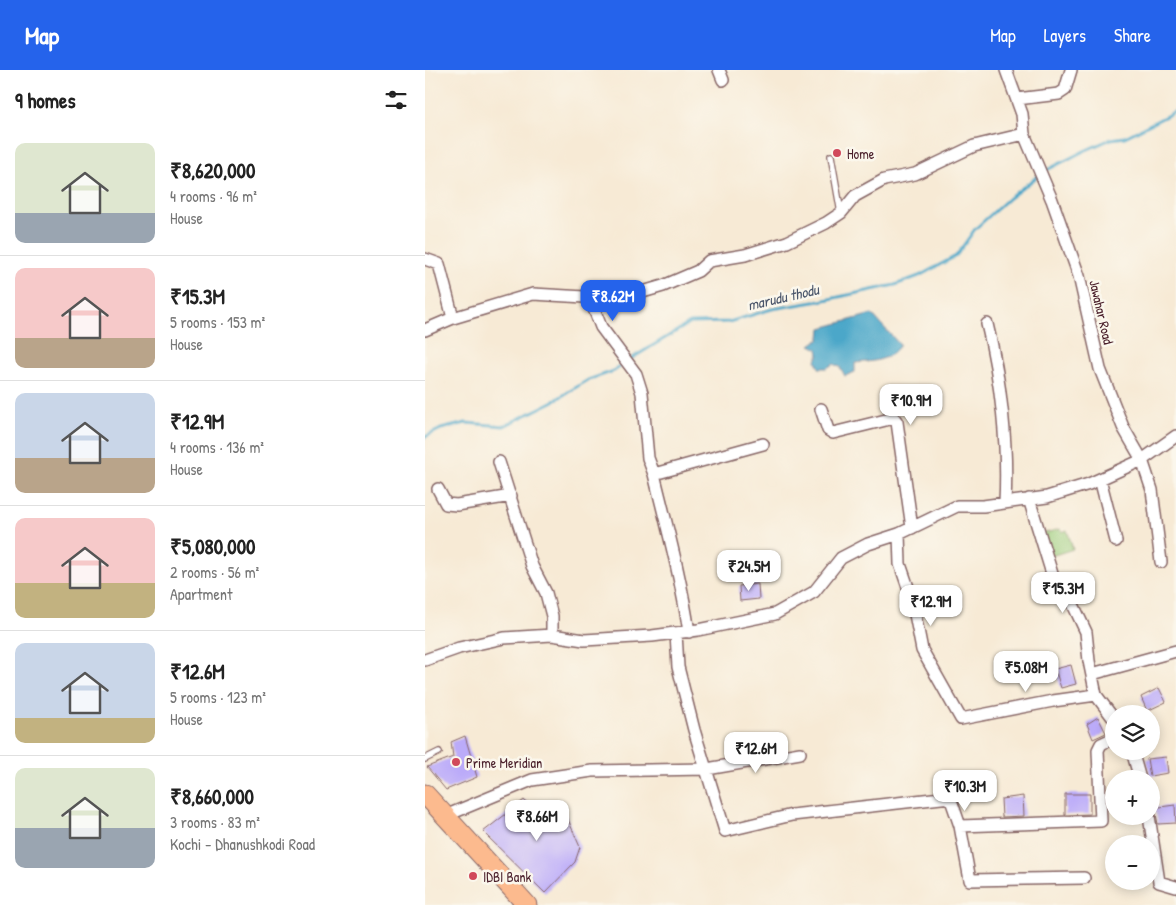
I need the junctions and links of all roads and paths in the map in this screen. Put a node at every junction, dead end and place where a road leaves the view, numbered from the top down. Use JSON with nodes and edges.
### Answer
{"nodes":[{"id":1,"x":1006,"y":70,"type":"edge"},
{"id":2,"x":1071,"y":70,"type":"edge"},
{"id":3,"x":1017,"y":98,"type":"junction"},
{"id":4,"x":1024,"y":134,"type":"junction"},
{"id":5,"x":831,"y":156,"type":"dead end"},
{"id":6,"x":841,"y":213,"type":"junction"},
{"id":7,"x":425,"y":259,"type":"edge"},
{"id":8,"x":589,"y":296,"type":"junction"},
{"id":9,"x":453,"y":318,"type":"junction"},
{"id":10,"x":987,"y":324,"type":"dead end"},
{"id":11,"x":425,"y":330,"type":"edge"},
{"id":12,"x":821,"y":409,"type":"dead end"},
{"id":13,"x":1176,"y":436,"type":"edge"},
{"id":14,"x":763,"y":444,"type":"dead end"},
{"id":15,"x":1142,"y":460,"type":"junction"},
{"id":16,"x":499,"y":462,"type":"dead end"},
{"id":17,"x":654,"y":474,"type":"junction"},
{"id":18,"x":1100,"y":479,"type":"junction"},
{"id":19,"x":438,"y":489,"type":"dead end"},
{"id":20,"x":511,"y":496,"type":"junction"},
{"id":21,"x":1029,"y":499,"type":"junction"},
{"id":22,"x":1005,"y":502,"type":"junction"},
{"id":23,"x":912,"y":528,"type":"junction"},
{"id":24,"x":899,"y":534,"type":"junction"},
{"id":25,"x":1116,"y":541,"type":"dead end"},
{"id":26,"x":1161,"y":562,"type":"dead end"},
{"id":27,"x":689,"y":632,"type":"junction"},
{"id":28,"x":675,"y":633,"type":"junction"},
{"id":29,"x":552,"y":635,"type":"junction"},
{"id":30,"x":1176,"y":651,"type":"edge"},
{"id":31,"x":425,"y":660,"type":"edge"},
{"id":32,"x":1091,"y":674,"type":"junction"},
{"id":33,"x":1096,"y":695,"type":"junction"},
{"id":34,"x":1105,"y":707,"type":"edge"},
{"id":35,"x":1105,"y":742,"type":"edge"},
{"id":36,"x":439,"y":752,"type":"dead end"},
{"id":37,"x":800,"y":753,"type":"dead end"},
{"id":38,"x":425,"y":759,"type":"edge"},
{"id":39,"x":707,"y":769,"type":"junction"},
{"id":40,"x":425,"y":794,"type":"edge"},
{"id":41,"x":445,"y":816,"type":"junction"},
{"id":42,"x":1150,"y":825,"type":"edge"},
{"id":43,"x":960,"y":826,"type":"junction"},
{"id":44,"x":1084,"y":878,"type":"dead end"},
{"id":45,"x":1176,"y":887,"type":"edge"},
{"id":46,"x":523,"y":904,"type":"edge"}],
"edges":[{"from":1,"to":3,"type":"street","name":"Jawahar Road"},
{"from":2,"to":3,"type":"street"},
{"from":3,"to":4,"type":"street","name":"Jawahar Road"},
{"from":4,"to":6,"type":"street"},
{"from":4,"to":15,"type":"street","name":"Jawahar Road"},
{"from":5,"to":6,"type":"lane"},
{"from":6,"to":8,"type":"street"},
{"from":7,"to":9,"type":"street"},
{"from":8,"to":9,"type":"street"},
{"from":8,"to":17,"type":"street"},
{"from":9,"to":11,"type":"street"},
{"from":10,"to":22,"type":"street"},
{"from":12,"to":23,"type":"street"},
{"from":13,"to":15,"type":"street"},
{"from":14,"to":17,"type":"street"},
{"from":15,"to":18,"type":"street"},
{"from":15,"to":26,"type":"street","name":"Jawahar Road"},
{"from":16,"to":20,"type":"street"},
{"from":17,"to":27,"type":"street"},
{"from":18,"to":21,"type":"street"},
{"from":18,"to":25,"type":"street"},
{"from":19,"to":20,"type":"street"},
{"from":20,"to":29,"type":"street"},
{"from":21,"to":22,"type":"street"},
{"from":21,"to":32,"type":"street"},
{"from":22,"to":23,"type":"street"},
{"from":23,"to":24,"type":"street"},
{"from":24,"to":27,"type":"street"},
{"from":24,"to":33,"type":"street"},
{"from":27,"to":28,"type":"street"},
{"from":28,"to":29,"type":"street"},
{"from":28,"to":39,"type":"street"},
{"from":29,"to":31,"type":"street"},
{"from":30,"to":32,"type":"street"},
{"from":32,"to":33,"type":"street"},
{"from":33,"to":34,"type":"street"},
{"from":35,"to":43,"type":"street"},
{"from":36,"to":38,"type":"lane"},
{"from":37,"to":39,"type":"street"},
{"from":39,"to":41,"type":"street"},
{"from":39,"to":43,"type":"street"},
{"from":40,"to":41,"type":"highway"},
{"from":41,"to":46,"type":"highway"},
{"from":42,"to":45,"type":"street"},
{"from":43,"to":44,"type":"street"}]}
